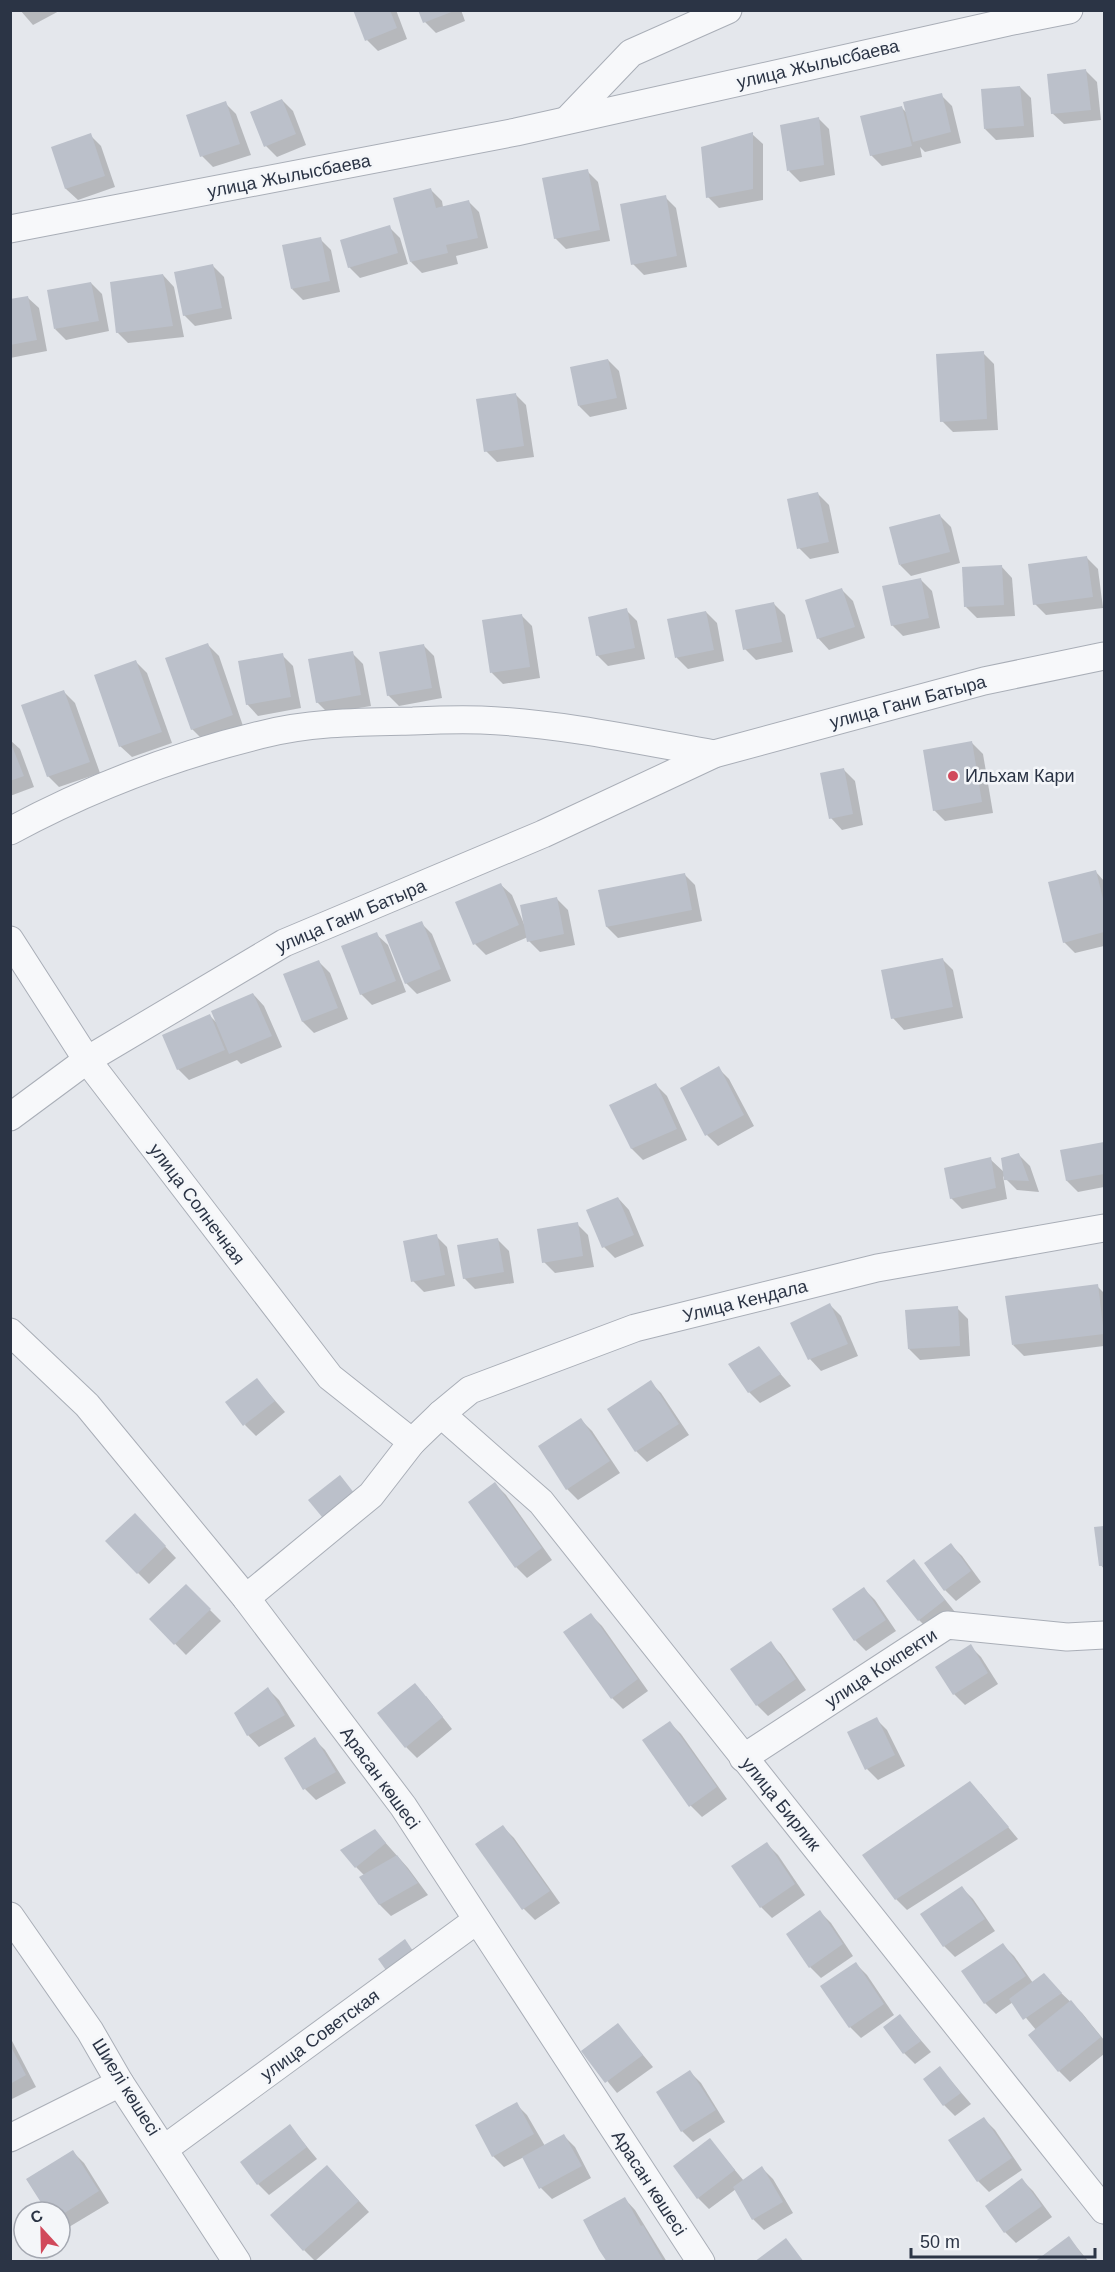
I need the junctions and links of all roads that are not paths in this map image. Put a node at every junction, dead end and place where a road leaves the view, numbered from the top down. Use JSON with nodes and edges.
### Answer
{"nodes":[{"id":1,"x":728,"y":10,"type":"edge"},
{"id":2,"x":1069,"y":10,"type":"edge"},
{"id":3,"x":567,"y":120,"type":"junction"},
{"id":4,"x":10,"y":229,"type":"edge"},
{"id":5,"x":1104,"y":656,"type":"edge"},
{"id":6,"x":714,"y":754,"type":"junction"},
{"id":7,"x":10,"y":831,"type":"edge"},
{"id":8,"x":10,"y":940,"type":"edge"},
{"id":9,"x":87,"y":1060,"type":"junction"},
{"id":10,"x":10,"y":1117,"type":"edge"},
{"id":11,"x":1104,"y":1228,"type":"edge"},
{"id":12,"x":10,"y":1332,"type":"edge"},
{"id":13,"x":441,"y":1414,"type":"junction"},
{"id":14,"x":412,"y":1442,"type":"junction"},
{"id":15,"x":246,"y":1598,"type":"junction"},
{"id":16,"x":1104,"y":1635,"type":"edge"},
{"id":17,"x":743,"y":1758,"type":"junction"},
{"id":18,"x":10,"y":1916,"type":"edge"},
{"id":19,"x":477,"y":1920,"type":"junction"},
{"id":20,"x":120,"y":2083,"type":"junction"},
{"id":21,"x":10,"y":2138,"type":"edge"},
{"id":22,"x":164,"y":2149,"type":"junction"},
{"id":23,"x":1104,"y":2210,"type":"edge"},
{"id":24,"x":237,"y":2262,"type":"edge"},
{"id":25,"x":701,"y":2262,"type":"edge"}],
"edges":[{"from":1,"to":3,"type":"street"},
{"from":2,"to":3,"type":"street","name":"улица Жылысбаева"},
{"from":3,"to":4,"type":"street","name":"улица Жылысбаева"},
{"from":5,"to":6,"type":"street","name":"улица Гани Батыра"},
{"from":6,"to":7,"type":"street","name":"улица Гани Батыра"},
{"from":6,"to":9,"type":"street","name":"улица Гани Батыра"},
{"from":8,"to":9,"type":"street","name":"улица Солнечная"},
{"from":9,"to":10,"type":"street","name":"улица Гани Батыра"},
{"from":9,"to":14,"type":"street","name":"улица Солнечная"},
{"from":11,"to":13,"type":"street","name":"Улица Кендала"},
{"from":12,"to":15,"type":"street","name":"Арасан көшесі"},
{"from":13,"to":14,"type":"street","name":"Улица Кендала"},
{"from":13,"to":17,"type":"street","name":"улица Бирлик"},
{"from":14,"to":15,"type":"street","name":"Улица Кендала"},
{"from":15,"to":19,"type":"street","name":"Арасан көшесі"},
{"from":16,"to":17,"type":"street","name":"улица Кокпекти"},
{"from":17,"to":23,"type":"street","name":"улица Бирлик"},
{"from":18,"to":20,"type":"street","name":"Шиелі көшесі"},
{"from":19,"to":22,"type":"street","name":"улица Советская"},
{"from":19,"to":25,"type":"street","name":"Арасан көшесі"},
{"from":20,"to":21,"type":"street"},
{"from":20,"to":22,"type":"street","name":"Шиелі көшесі"},
{"from":22,"to":24,"type":"street","name":"Шиелі көшесі"}]}
